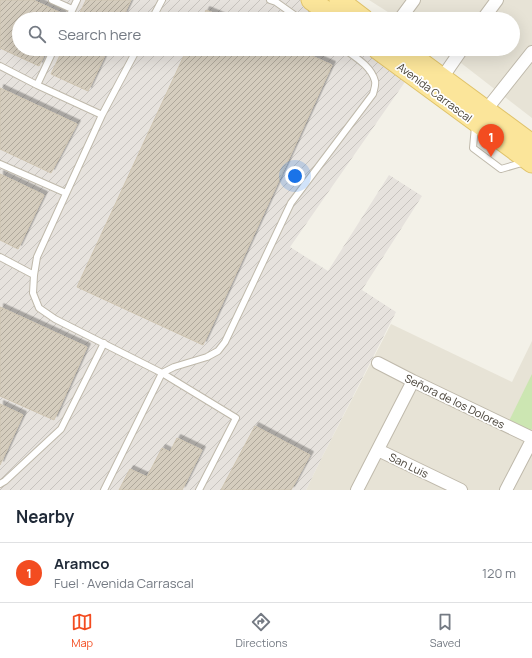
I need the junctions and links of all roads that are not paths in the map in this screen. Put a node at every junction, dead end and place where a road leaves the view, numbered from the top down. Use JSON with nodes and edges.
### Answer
{"nodes":[{"id":1,"x":52,"y":0,"type":"edge"},
{"id":2,"x":77,"y":0,"type":"edge"},
{"id":3,"x":162,"y":0,"type":"edge"},
{"id":4,"x":270,"y":0,"type":"edge"},
{"id":5,"x":311,"y":0,"type":"edge"},
{"id":6,"x":339,"y":0,"type":"edge"},
{"id":7,"x":414,"y":0,"type":"edge"},
{"id":8,"x":496,"y":0,"type":"edge"},
{"id":9,"x":72,"y":9,"type":"junction"},
{"id":10,"x":71,"y":12,"type":"edge"},
{"id":11,"x":156,"y":12,"type":"edge"},
{"id":12,"x":290,"y":12,"type":"edge"},
{"id":13,"x":327,"y":12,"type":"edge"},
{"id":14,"x":355,"y":12,"type":"edge"},
{"id":15,"x":405,"y":12,"type":"edge"},
{"id":16,"x":488,"y":12,"type":"edge"},
{"id":17,"x":532,"y":52,"type":"edge"},
{"id":18,"x":51,"y":56,"type":"edge"},
{"id":19,"x":133,"y":56,"type":"edge"},
{"id":20,"x":354,"y":56,"type":"edge"},
{"id":21,"x":388,"y":56,"type":"edge"},
{"id":22,"x":412,"y":56,"type":"edge"},
{"id":23,"x":457,"y":56,"type":"edge"},
{"id":24,"x":0,"y":66,"type":"edge"},
{"id":25,"x":442,"y":78,"type":"junction"},
{"id":26,"x":37,"y":85,"type":"junction"},
{"id":27,"x":102,"y":115,"type":"junction"},
{"id":28,"x":481,"y":116,"type":"junction"},
{"id":29,"x":531,"y":156,"type":"edge"},
{"id":30,"x":0,"y":164,"type":"edge"},
{"id":31,"x":66,"y":193,"type":"junction"},
{"id":32,"x":0,"y":257,"type":"edge"},
{"id":33,"x":34,"y":275,"type":"junction"},
{"id":34,"x":104,"y":343,"type":"junction"},
{"id":35,"x":378,"y":363,"type":"dead end"},
{"id":36,"x":162,"y":373,"type":"junction"},
{"id":37,"x":413,"y":381,"type":"junction"},
{"id":38,"x":532,"y":439,"type":"edge"},
{"id":39,"x":378,"y":450,"type":"junction"},
{"id":40,"x":0,"y":484,"type":"edge"},
{"id":41,"x":104,"y":490,"type":"edge"},
{"id":42,"x":199,"y":490,"type":"edge"},
{"id":43,"x":357,"y":490,"type":"edge"},
{"id":44,"x":462,"y":490,"type":"edge"},
{"id":45,"x":506,"y":490,"type":"edge"}],
"edges":[{"from":1,"to":9,"type":"lane"},
{"from":2,"to":9,"type":"lane"},
{"from":3,"to":11,"type":"lane"},
{"from":4,"to":12,"type":"lane"},
{"from":5,"to":13,"type":"main road"},
{"from":6,"to":14,"type":"main road"},
{"from":7,"to":15,"type":"street"},
{"from":8,"to":16,"type":"street"},
{"from":9,"to":10,"type":"lane"},
{"from":17,"to":28,"type":"street"},
{"from":18,"to":26,"type":"lane"},
{"from":19,"to":27,"type":"lane"},
{"from":20,"to":36,"type":"lane"},
{"from":21,"to":28,"type":"main road","name":"Avenida Carrascal"},
{"from":22,"to":25,"type":"main road","name":"Avenida Carrascal"},
{"from":23,"to":25,"type":"street"},
{"from":24,"to":26,"type":"lane"},
{"from":25,"to":28,"type":"main road","name":"Avenida Carrascal"},
{"from":26,"to":27,"type":"lane"},
{"from":27,"to":31,"type":"lane"},
{"from":28,"to":29,"type":"main road","name":"Avenida Carrascal"},
{"from":30,"to":31,"type":"lane"},
{"from":31,"to":33,"type":"lane"},
{"from":32,"to":33,"type":"lane"},
{"from":33,"to":34,"type":"lane"},
{"from":34,"to":36,"type":"lane"},
{"from":34,"to":40,"type":"lane"},
{"from":35,"to":37,"type":"street","name":"Señora de los Dolores"},
{"from":36,"to":41,"type":"lane"},
{"from":36,"to":42,"type":"lane"},
{"from":37,"to":38,"type":"street","name":"Señora de los Dolores"},
{"from":37,"to":39,"type":"street"},
{"from":38,"to":45,"type":"street"},
{"from":39,"to":43,"type":"street"},
{"from":39,"to":44,"type":"street","name":"San Luis"}]}
